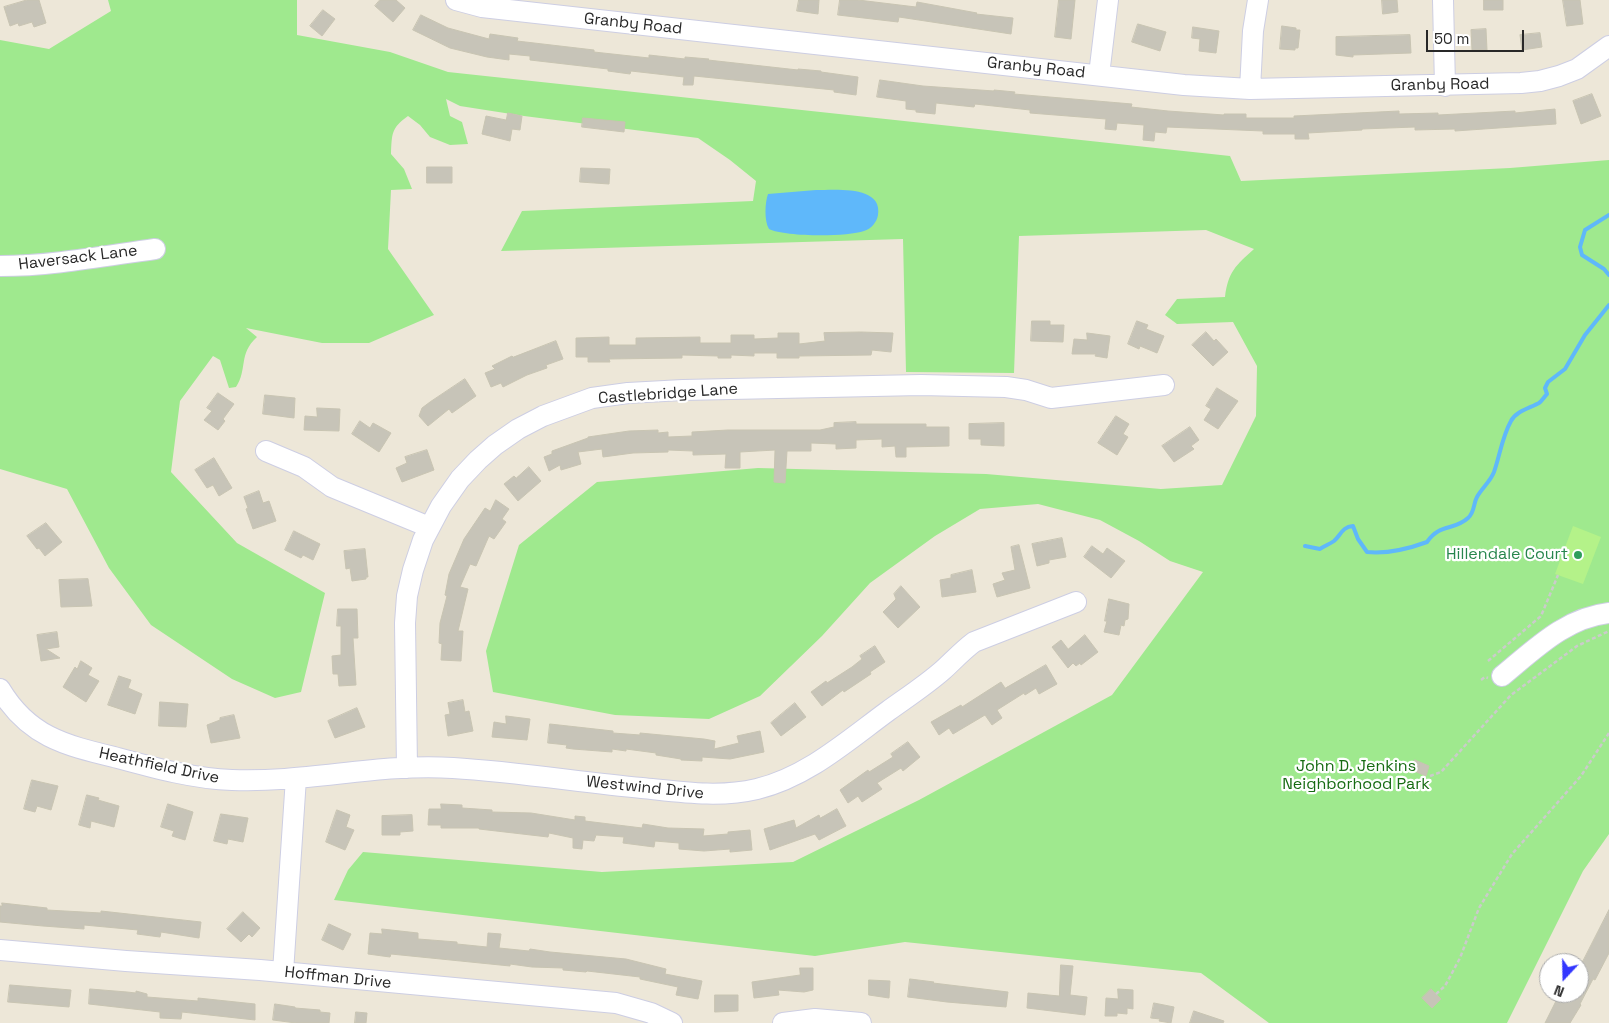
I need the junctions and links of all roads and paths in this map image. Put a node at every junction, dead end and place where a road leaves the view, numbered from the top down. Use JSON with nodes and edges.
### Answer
{"nodes":[{"id":1,"x":456,"y":0,"type":"edge"},
{"id":2,"x":1108,"y":0,"type":"edge"},
{"id":3,"x":1258,"y":0,"type":"edge"},
{"id":4,"x":1443,"y":0,"type":"edge"},
{"id":5,"x":1609,"y":46,"type":"edge"},
{"id":6,"x":1099,"y":75,"type":"junction"},
{"id":7,"x":1445,"y":86,"type":"junction"},
{"id":8,"x":1250,"y":89,"type":"junction"},
{"id":9,"x":155,"y":249,"type":"dead end"},
{"id":10,"x":0,"y":266,"type":"edge"},
{"id":11,"x":1164,"y":385,"type":"dead end"},
{"id":12,"x":266,"y":451,"type":"dead end"},
{"id":13,"x":429,"y":527,"type":"junction"},
{"id":14,"x":1558,"y":575,"type":"dead end"},
{"id":15,"x":1076,"y":602,"type":"dead end"},
{"id":16,"x":1609,"y":613,"type":"edge"},
{"id":17,"x":1609,"y":631,"type":"edge"},
{"id":18,"x":1488,"y":661,"type":"dead end"},
{"id":19,"x":1502,"y":676,"type":"dead end"},
{"id":20,"x":0,"y":689,"type":"edge"},
{"id":21,"x":1609,"y":733,"type":"edge"},
{"id":22,"x":407,"y":768,"type":"junction"},
{"id":23,"x":1430,"y":776,"type":"dead end"},
{"id":24,"x":296,"y":778,"type":"junction"},
{"id":25,"x":0,"y":950,"type":"edge"},
{"id":26,"x":283,"y":972,"type":"junction"},
{"id":27,"x":1436,"y":994,"type":"dead end"},
{"id":28,"x":672,"y":1023,"type":"edge"},
{"id":29,"x":784,"y":1023,"type":"edge"},
{"id":30,"x":861,"y":1023,"type":"edge"}],
"edges":[{"from":1,"to":6,"type":"street","name":"Granby Road"},
{"from":2,"to":6,"type":"street"},
{"from":3,"to":8,"type":"street"},
{"from":4,"to":7,"type":"street"},
{"from":5,"to":7,"type":"street","name":"Granby Road"},
{"from":6,"to":8,"type":"street","name":"Granby Road"},
{"from":7,"to":8,"type":"street","name":"Granby Road"},
{"from":9,"to":10,"type":"street","name":"Haversack Lane"},
{"from":11,"to":13,"type":"street","name":"Castlebridge Lane"},
{"from":12,"to":13,"type":"street"},
{"from":13,"to":22,"type":"street","name":"Castlebridge Lane"},
{"from":14,"to":18,"type":"path"},
{"from":15,"to":22,"type":"street","name":"Westwind Drive"},
{"from":16,"to":19,"type":"street"},
{"from":17,"to":23,"type":"path"},
{"from":20,"to":24,"type":"street","name":"Heathfield Drive"},
{"from":21,"to":27,"type":"path"},
{"from":22,"to":24,"type":"street","name":"Westwind Drive"},
{"from":24,"to":26,"type":"street"},
{"from":25,"to":26,"type":"street","name":"Hoffman Drive"},
{"from":26,"to":28,"type":"street","name":"Hoffman Drive"},
{"from":29,"to":30,"type":"street"}]}
